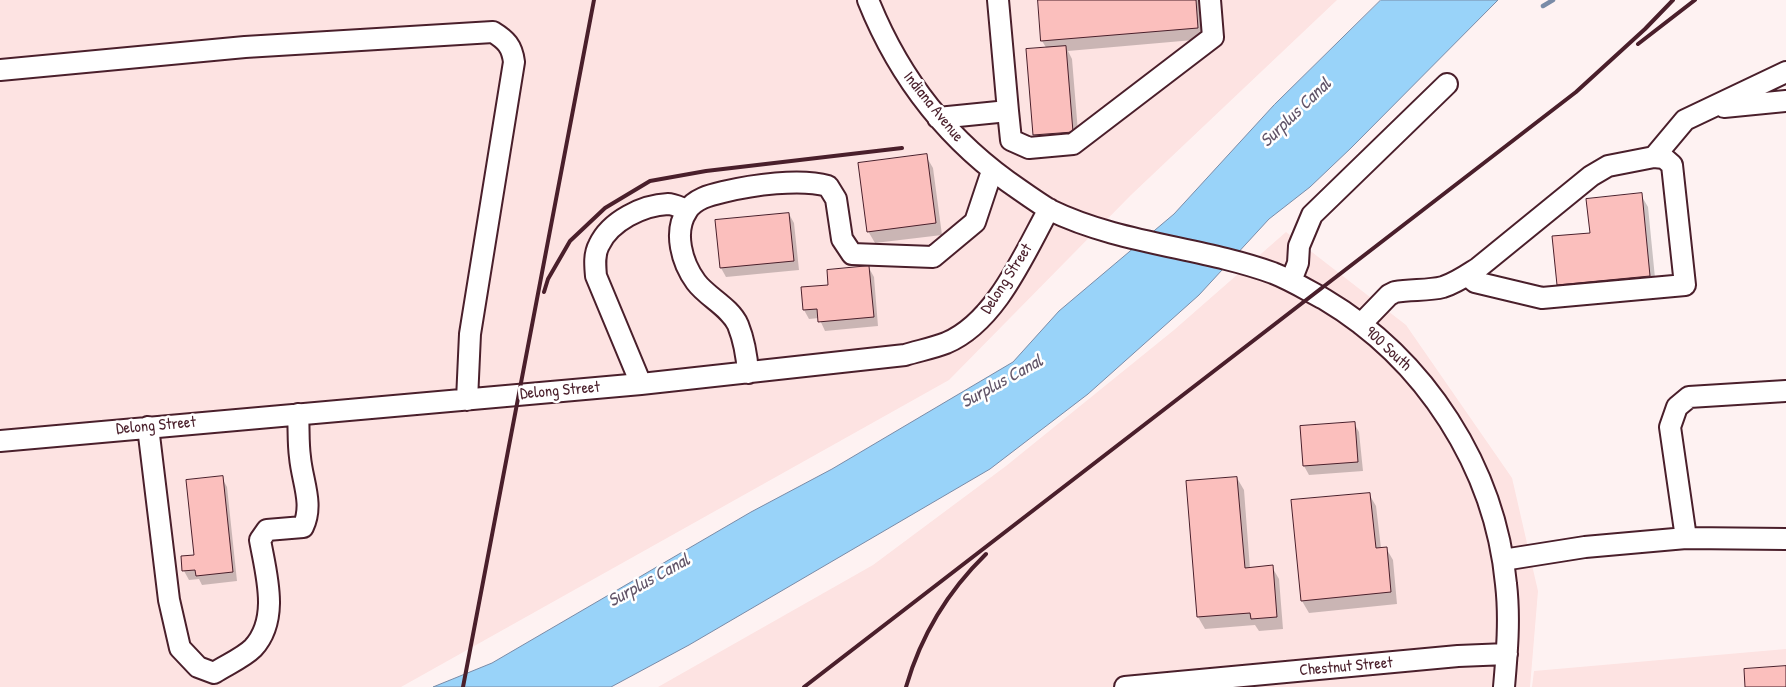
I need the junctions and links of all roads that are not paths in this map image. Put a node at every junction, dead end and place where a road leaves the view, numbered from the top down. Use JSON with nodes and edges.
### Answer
{"nodes":[{"id":1,"x":868,"y":0,"type":"edge"},
{"id":2,"x":998,"y":0,"type":"edge"},
{"id":3,"x":1210,"y":0,"type":"edge"},
{"id":4,"x":0,"y":70,"type":"edge"},
{"id":5,"x":1786,"y":72,"type":"edge"},
{"id":6,"x":1447,"y":84,"type":"dead end"},
{"id":7,"x":1786,"y":101,"type":"edge"},
{"id":8,"x":1712,"y":108,"type":"junction"},
{"id":9,"x":1008,"y":111,"type":"junction"},
{"id":10,"x":938,"y":118,"type":"junction"},
{"id":11,"x":1654,"y":157,"type":"junction"},
{"id":12,"x":992,"y":171,"type":"junction"},
{"id":13,"x":1049,"y":209,"type":"junction"},
{"id":14,"x":687,"y":210,"type":"junction"},
{"id":15,"x":1467,"y":275,"type":"junction"},
{"id":16,"x":1291,"y":281,"type":"junction"},
{"id":17,"x":1361,"y":324,"type":"junction"},
{"id":18,"x":748,"y":373,"type":"junction"},
{"id":19,"x":641,"y":384,"type":"junction"},
{"id":20,"x":1786,"y":392,"type":"edge"},
{"id":21,"x":467,"y":400,"type":"junction"},
{"id":22,"x":298,"y":414,"type":"junction"},
{"id":23,"x":148,"y":427,"type":"junction"},
{"id":24,"x":0,"y":441,"type":"edge"},
{"id":25,"x":1686,"y":538,"type":"junction"},
{"id":26,"x":1786,"y":539,"type":"edge"},
{"id":27,"x":1503,"y":560,"type":"junction"},
{"id":28,"x":1507,"y":654,"type":"junction"},
{"id":29,"x":1148,"y":686,"type":"edge"},
{"id":30,"x":1125,"y":687,"type":"edge"},
{"id":31,"x":1504,"y":687,"type":"edge"}],
"edges":[{"from":1,"to":10,"type":"street","name":"Indiana Avenue"},
{"from":2,"to":9,"type":"street"},
{"from":3,"to":9,"type":"street"},
{"from":4,"to":21,"type":"street"},
{"from":5,"to":8,"type":"street"},
{"from":6,"to":16,"type":"street"},
{"from":7,"to":8,"type":"street"},
{"from":8,"to":11,"type":"street"},
{"from":9,"to":10,"type":"street"},
{"from":10,"to":12,"type":"street","name":"Indiana Avenue"},
{"from":11,"to":15,"type":"street"},
{"from":11,"to":15,"type":"street"},
{"from":12,"to":13,"type":"street","name":"Indiana Avenue"},
{"from":12,"to":14,"type":"street"},
{"from":13,"to":16,"type":"street","name":"900 South"},
{"from":13,"to":18,"type":"street","name":"Delong Street"},
{"from":14,"to":18,"type":"street"},
{"from":14,"to":19,"type":"street"},
{"from":15,"to":17,"type":"street"},
{"from":16,"to":17,"type":"street","name":"900 South"},
{"from":17,"to":27,"type":"street","name":"900 South"},
{"from":18,"to":19,"type":"street","name":"Delong Street"},
{"from":19,"to":21,"type":"street","name":"Delong Street"},
{"from":20,"to":25,"type":"street"},
{"from":21,"to":22,"type":"street","name":"Delong Street"},
{"from":22,"to":23,"type":"street","name":"Delong Street"},
{"from":22,"to":23,"type":"street"},
{"from":23,"to":24,"type":"street","name":"Delong Street"},
{"from":25,"to":26,"type":"street"},
{"from":25,"to":27,"type":"street"},
{"from":27,"to":28,"type":"street","name":"900 South"},
{"from":28,"to":29,"type":"street","name":"Chestnut Street"},
{"from":28,"to":31,"type":"street","name":"900 South"},
{"from":29,"to":30,"type":"street","name":"Chestnut Street"}]}
